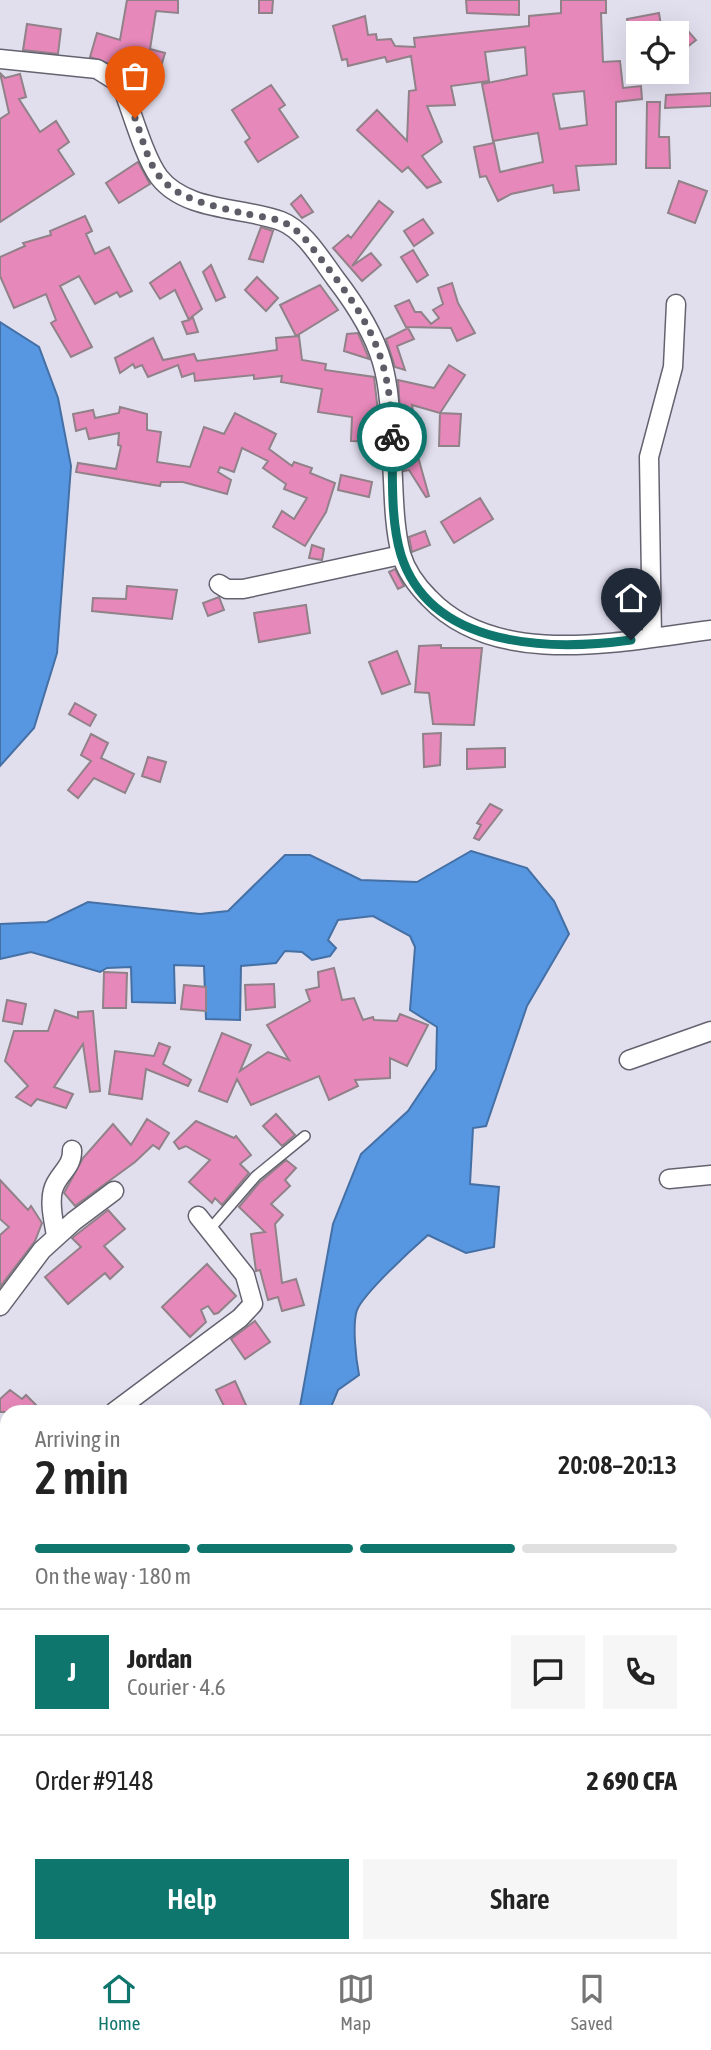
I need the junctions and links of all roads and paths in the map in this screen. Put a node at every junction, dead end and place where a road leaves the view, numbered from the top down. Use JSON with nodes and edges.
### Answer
{"nodes":[{"id":1,"x":0,"y":59,"type":"edge"},
{"id":2,"x":676,"y":304,"type":"dead end"},
{"id":3,"x":401,"y":555,"type":"junction"},
{"id":4,"x":219,"y":584,"type":"dead end"},
{"id":5,"x":711,"y":630,"type":"edge"},
{"id":6,"x":652,"y":638,"type":"junction"},
{"id":7,"x":711,"y":1031,"type":"edge"},
{"id":8,"x":629,"y":1060,"type":"dead end"},
{"id":9,"x":305,"y":1136,"type":"dead end"},
{"id":10,"x":72,"y":1150,"type":"dead end"},
{"id":11,"x":711,"y":1175,"type":"edge"},
{"id":12,"x":669,"y":1179,"type":"dead end"},
{"id":13,"x":114,"y":1191,"type":"dead end"},
{"id":14,"x":204,"y":1223,"type":"joint"},
{"id":15,"x":56,"y":1236,"type":"junction"},
{"id":16,"x":0,"y":1306,"type":"edge"},
{"id":17,"x":123,"y":1405,"type":"edge"}],
"edges":[{"from":1,"to":3,"type":"street"},
{"from":2,"to":6,"type":"street"},
{"from":3,"to":4,"type":"street"},
{"from":3,"to":6,"type":"street"},
{"from":5,"to":6,"type":"street"},
{"from":7,"to":8,"type":"street"},
{"from":9,"to":14,"type":"lane"},
{"from":10,"to":15,"type":"street"},
{"from":11,"to":12,"type":"street"},
{"from":13,"to":15,"type":"street"},
{"from":14,"to":17,"type":"street"},
{"from":15,"to":16,"type":"street"}]}
